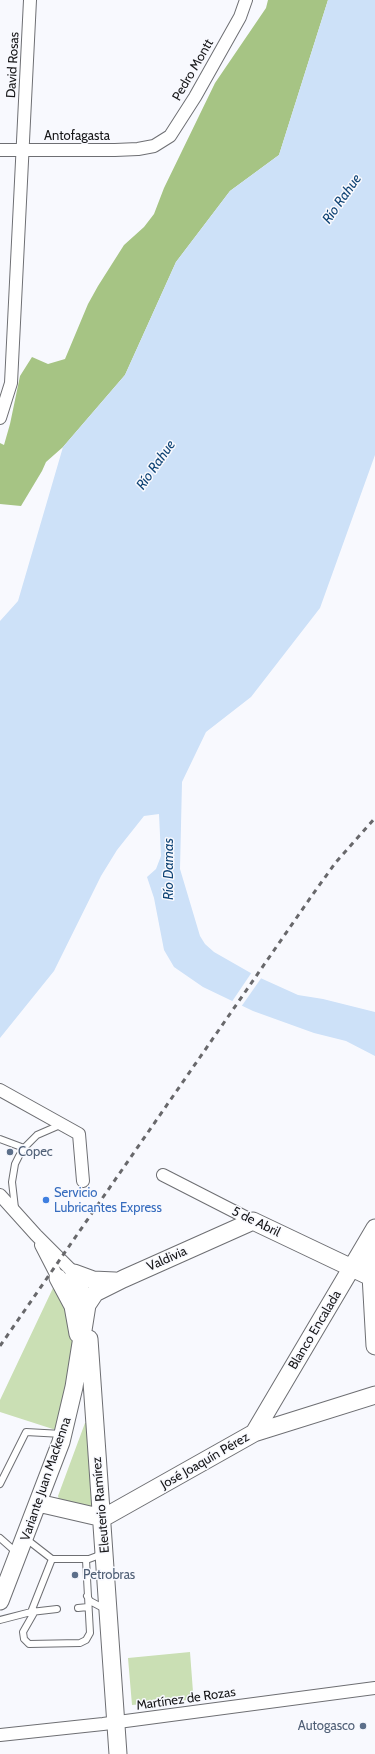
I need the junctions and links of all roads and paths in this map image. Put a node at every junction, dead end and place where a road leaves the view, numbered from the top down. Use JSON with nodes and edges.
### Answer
{"nodes":[{"id":1,"x":30,"y":0,"type":"edge"},
{"id":2,"x":246,"y":0,"type":"edge"},
{"id":3,"x":154,"y":146,"type":"joint"},
{"id":4,"x":0,"y":150,"type":"edge"},
{"id":5,"x":23,"y":150,"type":"junction"},
{"id":6,"x":6,"y":362,"type":"edge"},
{"id":7,"x":0,"y":418,"type":"edge"},
{"id":8,"x":0,"y":1090,"type":"edge"},
{"id":9,"x":61,"y":1124,"type":"junction"},
{"id":10,"x":0,"y":1139,"type":"edge"},
{"id":11,"x":24,"y":1148,"type":"junction"},
{"id":12,"x":163,"y":1175,"type":"dead end"},
{"id":13,"x":83,"y":1181,"type":"dead end"},
{"id":14,"x":0,"y":1196,"type":"edge"},
{"id":15,"x":16,"y":1213,"type":"junction"},
{"id":16,"x":253,"y":1221,"type":"junction"},
{"id":17,"x":372,"y":1234,"type":"edge"},
{"id":18,"x":36,"y":1235,"type":"junction"},
{"id":19,"x":352,"y":1268,"type":"junction"},
{"id":20,"x":74,"y":1273,"type":"junction"},
{"id":21,"x":58,"y":1278,"type":"junction"},
{"id":22,"x":373,"y":1278,"type":"edge"},
{"id":23,"x":123,"y":1279,"type":"junction"},
{"id":24,"x":100,"y":1290,"type":"junction"},
{"id":25,"x":87,"y":1305,"type":"junction"},
{"id":26,"x":375,"y":1346,"type":"edge"},
{"id":27,"x":78,"y":1368,"type":"junction"},
{"id":28,"x":375,"y":1395,"type":"edge"},
{"id":29,"x":254,"y":1433,"type":"junction"},
{"id":30,"x":63,"y":1434,"type":"junction"},
{"id":31,"x":95,"y":1436,"type":"junction"},
{"id":32,"x":0,"y":1484,"type":"edge"},
{"id":33,"x":38,"y":1503,"type":"junction"},
{"id":34,"x":103,"y":1518,"type":"junction"},
{"id":35,"x":0,"y":1538,"type":"edge"},
{"id":36,"x":25,"y":1538,"type":"junction"},
{"id":37,"x":105,"y":1545,"type":"junction"},
{"id":38,"x":19,"y":1554,"type":"junction"},
{"id":39,"x":52,"y":1559,"type":"junction"},
{"id":40,"x":86,"y":1560,"type":"junction"},
{"id":41,"x":50,"y":1580,"type":"dead end"},
{"id":42,"x":43,"y":1581,"type":"junction"},
{"id":43,"x":87,"y":1596,"type":"junction"},
{"id":44,"x":0,"y":1602,"type":"edge"},
{"id":45,"x":88,"y":1607,"type":"junction"},
{"id":46,"x":78,"y":1608,"type":"dead end"},
{"id":47,"x":57,"y":1609,"type":"dead end"},
{"id":48,"x":33,"y":1611,"type":"junction"},
{"id":49,"x":109,"y":1611,"type":"junction"},
{"id":50,"x":0,"y":1620,"type":"edge"},
{"id":51,"x":375,"y":1688,"type":"edge"},
{"id":52,"x":116,"y":1722,"type":"junction"},
{"id":53,"x":0,"y":1735,"type":"edge"},
{"id":54,"x":118,"y":1754,"type":"edge"}],
"edges":[{"from":1,"to":5,"type":"street","name":"David Rosas"},
{"from":2,"to":3,"type":"street","name":"Pedro Montt"},
{"from":3,"to":5,"type":"street","name":"Antofagasta"},
{"from":4,"to":5,"type":"street","name":"Antofagasta"},
{"from":5,"to":6,"type":"street","name":"David Rosas"},
{"from":6,"to":7,"type":"street","name":"David Rosas"},
{"from":8,"to":9,"type":"street"},
{"from":9,"to":11,"type":"lane"},
{"from":9,"to":13,"type":"street"},
{"from":10,"to":11,"type":"lane"},
{"from":11,"to":15,"type":"lane"},
{"from":12,"to":16,"type":"street","name":"5 de Abril"},
{"from":14,"to":15,"type":"street","name":"Eleuterio Ramírez"},
{"from":15,"to":18,"type":"street","name":"Eleuterio Ramírez"},
{"from":16,"to":19,"type":"street","name":"5 de Abril"},
{"from":16,"to":23,"type":"street","name":"Valdivia"},
{"from":17,"to":19,"type":"street","name":"Blanco Encalada"},
{"from":17,"to":22,"type":"street"},
{"from":18,"to":20,"type":"street","name":"Eleuterio Ramírez"},
{"from":18,"to":21,"type":"street","name":"Eleuterio Ramírez"},
{"from":19,"to":22,"type":"street","name":"5 de Abril"},
{"from":19,"to":29,"type":"street","name":"Blanco Encalada"},
{"from":20,"to":23,"type":"street"},
{"from":20,"to":25,"type":"street","name":"Eleuterio Ramírez"},
{"from":21,"to":25,"type":"street","name":"Eleuterio Ramírez"},
{"from":21,"to":27,"type":"street"},
{"from":22,"to":26,"type":"street"},
{"from":23,"to":24,"type":"street","name":"Valdivia"},
{"from":24,"to":25,"type":"street","name":"Valdivia"},
{"from":24,"to":31,"type":"street"},
{"from":25,"to":27,"type":"street","name":"Variante Juan Mackenna"},
{"from":25,"to":31,"type":"street","name":"Eleuterio Ramírez"},
{"from":27,"to":30,"type":"street","name":"Variante Juan Mackenna"},
{"from":28,"to":29,"type":"street","name":"José Joaquín Pérez"},
{"from":29,"to":34,"type":"street","name":"José Joaquín Pérez"},
{"from":30,"to":32,"type":"lane"},
{"from":30,"to":33,"type":"street","name":"Variante Juan Mackenna"},
{"from":31,"to":34,"type":"street","name":"Eleuterio Ramírez"},
{"from":33,"to":34,"type":"street"},
{"from":33,"to":36,"type":"street","name":"Variante Juan Mackenna"},
{"from":34,"to":37,"type":"street","name":"Eleuterio Ramírez"},
{"from":35,"to":38,"type":"lane"},
{"from":36,"to":38,"type":"street","name":"Variante Juan Mackenna"},
{"from":36,"to":39,"type":"lane"},
{"from":37,"to":40,"type":"lane"},
{"from":37,"to":49,"type":"street","name":"Eleuterio Ramírez"},
{"from":38,"to":44,"type":"street","name":"Variante Juan Mackenna"},
{"from":39,"to":40,"type":"lane"},
{"from":39,"to":42,"type":"lane"},
{"from":40,"to":43,"type":"lane"},
{"from":41,"to":42,"type":"lane"},
{"from":42,"to":48,"type":"lane"},
{"from":43,"to":45,"type":"lane"},
{"from":43,"to":49,"type":"lane"},
{"from":45,"to":46,"type":"lane"},
{"from":45,"to":48,"type":"lane"},
{"from":47,"to":48,"type":"lane"},
{"from":48,"to":50,"type":"lane"},
{"from":49,"to":52,"type":"street","name":"Eleuterio Ramírez"},
{"from":51,"to":52,"type":"street","name":"Martínez de Rozas"},
{"from":52,"to":53,"type":"street","name":"Martínez de Rozas"},
{"from":52,"to":54,"type":"street","name":"Eleuterio Ramírez"}]}
